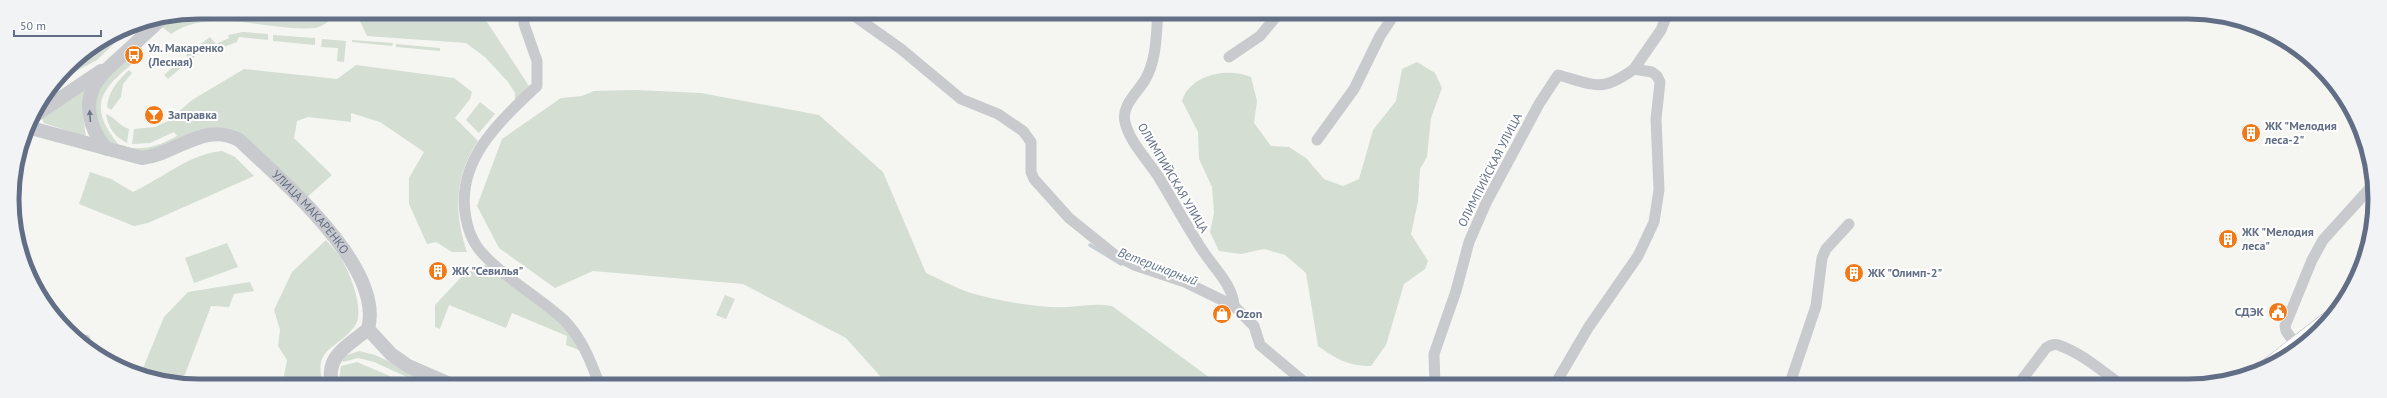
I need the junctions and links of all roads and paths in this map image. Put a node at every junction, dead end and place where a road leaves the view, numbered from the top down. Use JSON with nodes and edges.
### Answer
{"nodes":[{"id":1,"x":524,"y":19,"type":"edge"},
{"id":2,"x":859,"y":19,"type":"edge"},
{"id":3,"x":1157,"y":19,"type":"edge"},
{"id":4,"x":1274,"y":19,"type":"edge"},
{"id":5,"x":1391,"y":19,"type":"edge"},
{"id":6,"x":1665,"y":19,"type":"edge"},
{"id":7,"x":156,"y":24,"type":"edge"},
{"id":8,"x":1229,"y":57,"type":"dead end"},
{"id":9,"x":112,"y":64,"type":"junction"},
{"id":10,"x":1634,"y":69,"type":"junction"},
{"id":11,"x":42,"y":110,"type":"edge"},
{"id":12,"x":34,"y":128,"type":"edge"},
{"id":13,"x":1318,"y":140,"type":"dead end"},
{"id":14,"x":107,"y":149,"type":"junction"},
{"id":15,"x":2368,"y":190,"type":"edge"},
{"id":16,"x":1849,"y":224,"type":"dead end"},
{"id":17,"x":1234,"y":306,"type":"junction"},
{"id":18,"x":368,"y":329,"type":"junction"},
{"id":19,"x":2295,"y":344,"type":"edge"},
{"id":20,"x":331,"y":379,"type":"edge"},
{"id":21,"x":438,"y":379,"type":"edge"},
{"id":22,"x":597,"y":379,"type":"edge"},
{"id":23,"x":1301,"y":379,"type":"edge"},
{"id":24,"x":1435,"y":379,"type":"edge"},
{"id":25,"x":1558,"y":379,"type":"edge"},
{"id":26,"x":1791,"y":379,"type":"edge"},
{"id":27,"x":2022,"y":379,"type":"edge"},
{"id":28,"x":2113,"y":379,"type":"edge"}],
"edges":[{"from":1,"to":22,"type":"street"},
{"from":2,"to":17,"type":"street"},
{"from":3,"to":17,"type":"street","name":"ОЛИМПИЙСКАЯ УЛИЦА"},
{"from":4,"to":8,"type":"street"},
{"from":5,"to":13,"type":"street"},
{"from":6,"to":10,"type":"street","name":"ОЛИМПИЙСКАЯ УЛИЦА"},
{"from":7,"to":9,"type":"street"},
{"from":9,"to":11,"type":"street"},
{"from":14,"to":9,"type":"street","one_way":true},
{"from":10,"to":24,"type":"street","name":"ОЛИМПИЙСКАЯ УЛИЦА"},
{"from":10,"to":25,"type":"street"},
{"from":12,"to":14,"type":"street","name":"УЛИЦА МАКАРЕНКО"},
{"from":14,"to":18,"type":"street","name":"УЛИЦА МАКАРЕНКО"},
{"from":15,"to":19,"type":"street"},
{"from":16,"to":26,"type":"street"},
{"from":17,"to":23,"type":"street"},
{"from":18,"to":20,"type":"street"},
{"from":18,"to":21,"type":"street"},
{"from":27,"to":28,"type":"street"}]}
